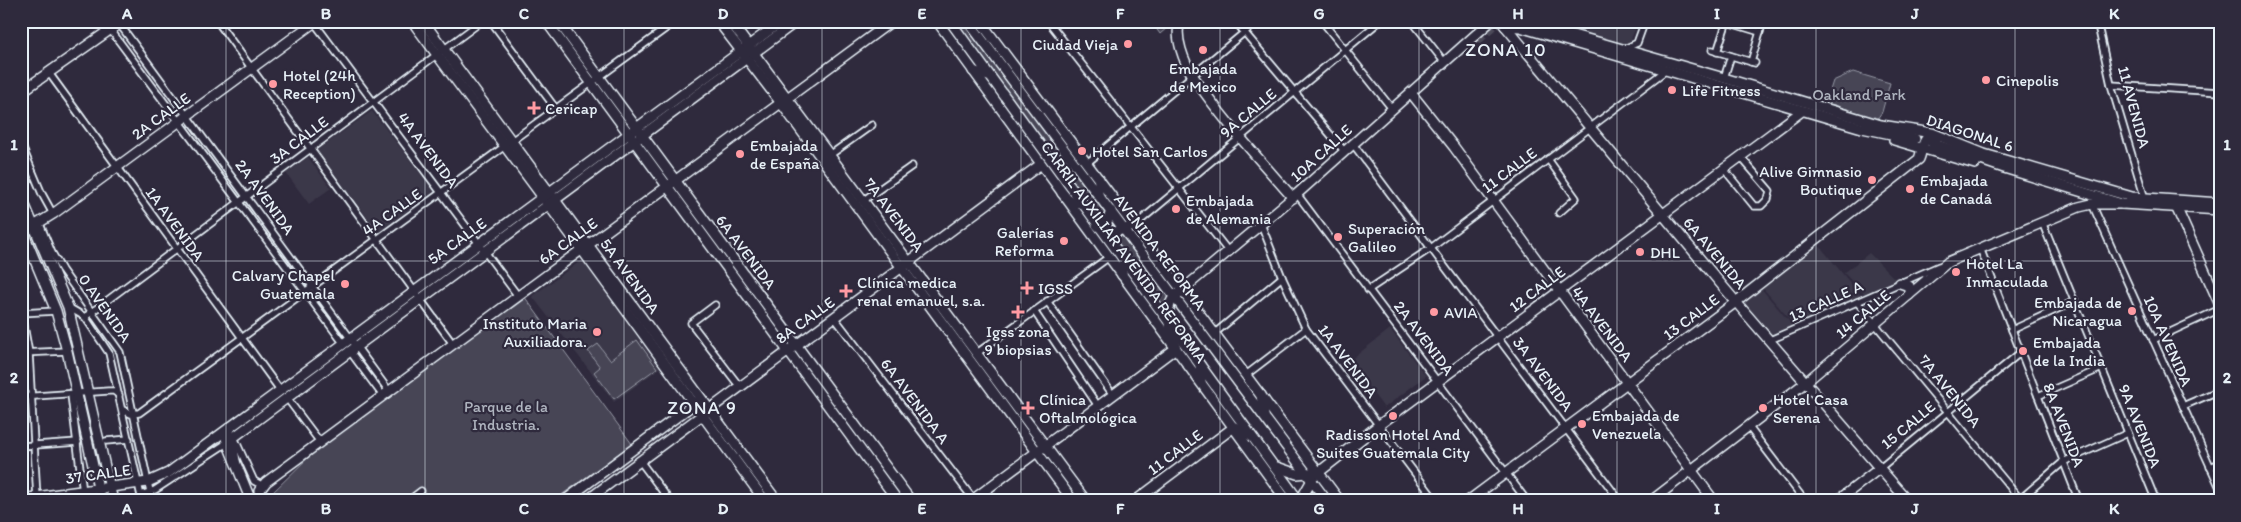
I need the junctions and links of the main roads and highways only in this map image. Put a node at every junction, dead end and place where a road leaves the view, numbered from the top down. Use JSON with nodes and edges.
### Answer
{"nodes":[{"id":1,"x":412,"y":21,"type":"edge"},
{"id":2,"x":546,"y":21,"type":"edge"},
{"id":3,"x":558,"y":21,"type":"edge"},
{"id":4,"x":718,"y":21,"type":"edge"},
{"id":5,"x":730,"y":21,"type":"edge"},
{"id":6,"x":782,"y":21,"type":"edge"},
{"id":7,"x":797,"y":21,"type":"edge"},
{"id":8,"x":892,"y":21,"type":"edge"},
{"id":9,"x":937,"y":21,"type":"edge"},
{"id":10,"x":950,"y":21,"type":"edge"},
{"id":11,"x":1180,"y":21,"type":"edge"},
{"id":12,"x":1491,"y":21,"type":"edge"},
{"id":13,"x":1543,"y":21,"type":"edge"},
{"id":14,"x":314,"y":22,"type":"edge"},
{"id":15,"x":121,"y":23,"type":"edge"},
{"id":16,"x":1512,"y":23,"type":"edge"},
{"id":17,"x":976,"y":24,"type":"edge"},
{"id":18,"x":424,"y":27,"type":"edge"},
{"id":19,"x":1477,"y":41,"type":"tunnel mouth"},
{"id":20,"x":1598,"y":41,"type":"junction"},
{"id":21,"x":747,"y":53,"type":"junction"},
{"id":22,"x":973,"y":71,"type":"junction"},
{"id":23,"x":988,"y":76,"type":"junction"},
{"id":24,"x":1426,"y":80,"type":"junction"},
{"id":25,"x":21,"y":92,"type":"edge"},
{"id":26,"x":1772,"y":92,"type":"junction"},
{"id":27,"x":1001,"y":94,"type":"junction"},
{"id":28,"x":1411,"y":94,"type":"junction"},
{"id":29,"x":784,"y":101,"type":"junction"},
{"id":30,"x":1782,"y":104,"type":"junction"},
{"id":31,"x":998,"y":105,"type":"junction"},
{"id":32,"x":1802,"y":111,"type":"junction"},
{"id":33,"x":1784,"y":123,"type":"junction"},
{"id":34,"x":639,"y":132,"type":"junction"},
{"id":35,"x":1053,"y":133,"type":"junction"},
{"id":36,"x":631,"y":138,"type":"junction"},
{"id":37,"x":1067,"y":138,"type":"junction"},
{"id":38,"x":1932,"y":143,"type":"dead end"},
{"id":39,"x":1918,"y":145,"type":"junction"},
{"id":40,"x":1976,"y":150,"type":"junction"},
{"id":41,"x":1041,"y":164,"type":"junction"},
{"id":42,"x":2004,"y":168,"type":"junction"},
{"id":43,"x":1099,"y":178,"type":"junction"},
{"id":44,"x":671,"y":184,"type":"junction"},
{"id":45,"x":1062,"y":193,"type":"junction"},
{"id":46,"x":1098,"y":193,"type":"junction"},
{"id":47,"x":21,"y":196,"type":"edge"},
{"id":48,"x":1295,"y":196,"type":"junction"},
{"id":49,"x":548,"y":199,"type":"junction"},
{"id":50,"x":1081,"y":203,"type":"junction"},
{"id":51,"x":2220,"y":203,"type":"edge"},
{"id":52,"x":2122,"y":204,"type":"junction"},
{"id":53,"x":2177,"y":209,"type":"junction"},
{"id":54,"x":1111,"y":210,"type":"junction"},
{"id":55,"x":2220,"y":210,"type":"edge"},
{"id":56,"x":1662,"y":214,"type":"junction"},
{"id":57,"x":37,"y":225,"type":"junction"},
{"id":58,"x":1097,"y":225,"type":"junction"},
{"id":59,"x":1130,"y":228,"type":"junction"},
{"id":60,"x":22,"y":232,"type":"edge"},
{"id":61,"x":21,"y":244,"type":"edge"},
{"id":62,"x":585,"y":248,"type":"junction"},
{"id":63,"x":34,"y":256,"type":"junction"},
{"id":64,"x":1123,"y":261,"type":"junction"},
{"id":65,"x":910,"y":262,"type":"junction"},
{"id":66,"x":902,"y":268,"type":"junction"},
{"id":67,"x":1169,"y":274,"type":"junction"},
{"id":68,"x":1122,"y":276,"type":"junction"},
{"id":69,"x":1196,"y":278,"type":"junction"},
{"id":70,"x":1900,"y":283,"type":"road end"},
{"id":71,"x":1558,"y":291,"type":"junction"},
{"id":72,"x":1178,"y":293,"type":"junction"},
{"id":73,"x":1909,"y":295,"type":"junction"},
{"id":74,"x":1736,"y":302,"type":"junction"},
{"id":75,"x":2220,"y":305,"type":"edge"},
{"id":76,"x":1169,"y":323,"type":"junction"},
{"id":77,"x":792,"y":348,"type":"junction"},
{"id":78,"x":1176,"y":348,"type":"junction"},
{"id":79,"x":1200,"y":365,"type":"junction"},
{"id":80,"x":1201,"y":382,"type":"junction"},
{"id":81,"x":1806,"y":382,"type":"junction"},
{"id":82,"x":1627,"y":383,"type":"junction"},
{"id":83,"x":283,"y":394,"type":"junction"},
{"id":84,"x":1261,"y":395,"type":"junction"},
{"id":85,"x":698,"y":401,"type":"junction"},
{"id":86,"x":706,"y":412,"type":"junction"},
{"id":87,"x":1265,"y":418,"type":"junction"},
{"id":88,"x":233,"y":425,"type":"junction"},
{"id":89,"x":1234,"y":427,"type":"junction"},
{"id":90,"x":1254,"y":438,"type":"junction"},
{"id":91,"x":232,"y":441,"type":"junction"},
{"id":92,"x":1046,"y":445,"type":"junction"},
{"id":93,"x":1037,"y":452,"type":"junction"},
{"id":94,"x":1274,"y":466,"type":"junction"},
{"id":95,"x":1880,"y":468,"type":"junction"},
{"id":96,"x":1691,"y":470,"type":"junction"},
{"id":97,"x":1318,"y":472,"type":"junction"},
{"id":98,"x":1309,"y":477,"type":"junction"},
{"id":99,"x":148,"y":482,"type":"joint"},
{"id":100,"x":110,"y":487,"type":"junction"},
{"id":101,"x":99,"y":489,"type":"junction"},
{"id":102,"x":21,"y":499,"type":"edge"},
{"id":103,"x":37,"y":499,"type":"edge"},
{"id":104,"x":249,"y":500,"type":"edge"},
{"id":105,"x":567,"y":500,"type":"edge"},
{"id":106,"x":973,"y":500,"type":"edge"},
{"id":107,"x":101,"y":501,"type":"edge"},
{"id":108,"x":113,"y":501,"type":"edge"},
{"id":109,"x":260,"y":501,"type":"edge"},
{"id":110,"x":586,"y":501,"type":"edge"},
{"id":111,"x":766,"y":501,"type":"edge"},
{"id":112,"x":777,"y":501,"type":"edge"},
{"id":113,"x":898,"y":501,"type":"edge"},
{"id":114,"x":911,"y":501,"type":"edge"},
{"id":115,"x":1074,"y":501,"type":"edge"},
{"id":116,"x":1086,"y":501,"type":"edge"},
{"id":117,"x":1135,"y":501,"type":"edge"},
{"id":118,"x":1287,"y":501,"type":"edge"},
{"id":119,"x":1300,"y":501,"type":"edge"},
{"id":120,"x":1327,"y":501,"type":"edge"},
{"id":121,"x":1340,"y":501,"type":"edge"},
{"id":122,"x":1468,"y":501,"type":"edge"},
{"id":123,"x":1651,"y":501,"type":"edge"},
{"id":124,"x":1714,"y":501,"type":"edge"},
{"id":125,"x":1837,"y":501,"type":"edge"},
{"id":126,"x":1908,"y":501,"type":"edge"}],
"edges":[{"from":1,"to":18,"type":"main road","name":"5A AVENIDA"},
{"from":2,"to":36,"type":"main road","name":"6A AVENIDA"},
{"from":3,"to":34,"type":"main road","name":"6A AVENIDA"},
{"from":4,"to":21,"type":"main road","name":"7A AVENIDA"},
{"from":5,"to":21,"type":"main road","name":"7A AVENIDA"},
{"from":6,"to":21,"type":"main road","name":"5A CALLE"},
{"from":7,"to":21,"type":"main road","name":"5A CALLE"},
{"from":8,"to":29,"type":"main road","name":"6A CALLE"},
{"from":9,"to":22,"type":"main road","name":"CARRIL AUXILIAR AVENIDA REFORMA"},
{"from":10,"to":23,"type":"main road","name":"AVENIDA REFORMA"},
{"from":11,"to":48,"type":"main road","name":"2A AVENIDA"},
{"from":12,"to":24,"type":"main road","name":"10A CALLE"},
{"from":13,"to":20,"type":"main road"},
{"from":14,"to":57,"type":"main road","name":"2A CALLE"},
{"from":15,"to":25,"type":"main road"},
{"from":16,"to":20,"type":"main road"},
{"from":16,"to":30,"type":"main road"},
{"from":16,"to":56,"type":"main road","name":"6A AVENIDA"},
{"from":17,"to":35,"type":"main road","name":"AVENIDA REFORMA"},
{"from":17,"to":37,"type":"main road","name":"CARRIL AUXILIAR AVENIDA REFORMA"},
{"from":18,"to":49,"type":"main road","name":"5A AVENIDA"},
{"from":19,"to":24,"type":"main road"},
{"from":20,"to":26,"type":"main road","name":"DIAGONAL 6"},
{"from":21,"to":29,"type":"main road","name":"7A AVENIDA"},
{"from":21,"to":34,"type":"main road","name":"5A CALLE"},
{"from":22,"to":23,"type":"main road"},
{"from":22,"to":31,"type":"main road","name":"CARRIL AUXILIAR AVENIDA REFORMA"},
{"from":23,"to":27,"type":"main road","name":"AVENIDA REFORMA"},
{"from":24,"to":28,"type":"main road","name":"10A CALLE"},
{"from":26,"to":30,"type":"main road"},
{"from":26,"to":40,"type":"main road","name":"DIAGONAL 6"},
{"from":27,"to":31,"type":"main road"},
{"from":27,"to":50,"type":"main road","name":"AVENIDA REFORMA"},
{"from":28,"to":48,"type":"main road","name":"10A CALLE"},
{"from":28,"to":71,"type":"main road","name":"4A AVENIDA"},
{"from":29,"to":44,"type":"main road","name":"6A CALLE"},
{"from":29,"to":65,"type":"main road","name":"7A AVENIDA"},
{"from":29,"to":66,"type":"main road","name":"7A AVENIDA"},
{"from":30,"to":32,"type":"main road"},
{"from":30,"to":33,"type":"main road"},
{"from":31,"to":41,"type":"main road","name":"CARRIL AUXILIAR AVENIDA REFORMA"},
{"from":32,"to":33,"type":"main road","name":"12 CALLE"},
{"from":32,"to":39,"type":"main road","name":"DIAGONAL 6"},
{"from":33,"to":56,"type":"main road","name":"12 CALLE"},
{"from":34,"to":36,"type":"main road","name":"5A CALLE"},
{"from":34,"to":44,"type":"main road","name":"6A AVENIDA"},
{"from":35,"to":37,"type":"main road"},
{"from":35,"to":46,"type":"main road","name":"AVENIDA REFORMA"},
{"from":36,"to":44,"type":"main road","name":"6A AVENIDA"},
{"from":36,"to":49,"type":"main road","name":"5A CALLE"},
{"from":37,"to":43,"type":"main road","name":"CARRIL AUXILIAR AVENIDA REFORMA"},
{"from":38,"to":42,"type":"main road","name":"DIAGONAL 6"},
{"from":39,"to":40,"type":"main road"},
{"from":39,"to":42,"type":"main road","name":"DIAGONAL 6"},
{"from":39,"to":74,"type":"main road","name":"13 CALLE"},
{"from":40,"to":51,"type":"main road","name":"DIAGONAL 6"},
{"from":41,"to":45,"type":"main road","name":"CARRIL AUXILIAR AVENIDA REFORMA"},
{"from":41,"to":65,"type":"main road","name":"8A CALLE"},
{"from":42,"to":52,"type":"main road","name":"DIAGONAL 6"},
{"from":43,"to":46,"type":"main road"},
{"from":43,"to":59,"type":"main road","name":"CARRIL AUXILIAR AVENIDA REFORMA"},
{"from":44,"to":62,"type":"main road","name":"6A CALLE"},
{"from":44,"to":77,"type":"main road","name":"6A AVENIDA"},
{"from":45,"to":50,"type":"main road"},
{"from":45,"to":68,"type":"main road","name":"CARRIL AUXILIAR AVENIDA REFORMA"},
{"from":46,"to":54,"type":"main road","name":"AVENIDA REFORMA"},
{"from":47,"to":57,"type":"main road"},
{"from":48,"to":69,"type":"main road","name":"10A CALLE"},
{"from":49,"to":62,"type":"main road","name":"5A AVENIDA"},
{"from":49,"to":83,"type":"main road","name":"5A CALLE"},
{"from":50,"to":58,"type":"main road","name":"AVENIDA REFORMA"},
{"from":52,"to":53,"type":"main road","name":"DIAGONAL 6"},
{"from":52,"to":73,"type":"main road","name":"14 CALLE"},
{"from":53,"to":55,"type":"main road","name":"DIAGONAL 6"},
{"from":53,"to":75,"type":"main road"},
{"from":54,"to":58,"type":"main road"},
{"from":54,"to":59,"type":"main road","name":"AVENIDA REFORMA"},
{"from":56,"to":71,"type":"main road","name":"12 CALLE"},
{"from":56,"to":74,"type":"main road","name":"6A AVENIDA"},
{"from":57,"to":60,"type":"main road","name":"2A CALLE"},
{"from":57,"to":100,"type":"main road"},
{"from":58,"to":59,"type":"main road"},
{"from":58,"to":64,"type":"main road","name":"AVENIDA REFORMA"},
{"from":59,"to":67,"type":"main road","name":"CARRIL AUXILIAR AVENIDA REFORMA"},
{"from":59,"to":72,"type":"main road","name":"AVENIDA REFORMA"},
{"from":60,"to":63,"type":"main road"},
{"from":61,"to":63,"type":"main road"},
{"from":62,"to":85,"type":"main road","name":"5A AVENIDA"},
{"from":62,"to":109,"type":"main road","name":"6A CALLE"},
{"from":63,"to":101,"type":"main road"},
{"from":64,"to":68,"type":"main road"},
{"from":64,"to":76,"type":"main road","name":"AVENIDA REFORMA"},
{"from":65,"to":66,"type":"main road","name":"8A CALLE"},
{"from":65,"to":92,"type":"main road","name":"7A AVENIDA"},
{"from":66,"to":77,"type":"main road","name":"8A CALLE"},
{"from":66,"to":93,"type":"main road","name":"7A AVENIDA"},
{"from":67,"to":69,"type":"main road"},
{"from":67,"to":72,"type":"main road","name":"CARRIL AUXILIAR AVENIDA REFORMA"},
{"from":68,"to":78,"type":"main road","name":"CARRIL AUXILIAR AVENIDA REFORMA"},
{"from":69,"to":72,"type":"main road","name":"10A CALLE"},
{"from":70,"to":73,"type":"main road"},
{"from":71,"to":82,"type":"main road","name":"4A AVENIDA"},
{"from":71,"to":97,"type":"main road","name":"12 CALLE"},
{"from":72,"to":76,"type":"main road"},
{"from":72,"to":84,"type":"main road","name":"CARRIL AUXILIAR AVENIDA REFORMA"},
{"from":72,"to":87,"type":"main road","name":"AVENIDA REFORMA"},
{"from":73,"to":81,"type":"main road","name":"14 CALLE"},
{"from":74,"to":81,"type":"main road","name":"6A AVENIDA"},
{"from":74,"to":82,"type":"main road","name":"13 CALLE"},
{"from":76,"to":78,"type":"main road"},
{"from":76,"to":79,"type":"main road","name":"AVENIDA REFORMA"},
{"from":77,"to":86,"type":"main road","name":"8A CALLE"},
{"from":77,"to":113,"type":"main road","name":"6A AVENIDA"},
{"from":77,"to":114,"type":"main road","name":"6A AVENIDA"},
{"from":78,"to":80,"type":"main road","name":"CARRIL AUXILIAR AVENIDA REFORMA"},
{"from":78,"to":92,"type":"main road"},
{"from":79,"to":80,"type":"main road"},
{"from":79,"to":90,"type":"main road","name":"AVENIDA REFORMA"},
{"from":80,"to":89,"type":"main road","name":"CARRIL AUXILIAR AVENIDA REFORMA"},
{"from":81,"to":95,"type":"main road","name":"6A AVENIDA"},
{"from":81,"to":96,"type":"main road","name":"14 CALLE"},
{"from":82,"to":96,"type":"main road","name":"4A AVENIDA"},
{"from":82,"to":122,"type":"main road","name":"13 CALLE"},
{"from":83,"to":88,"type":"main road","name":"5A CALLE"},
{"from":83,"to":91,"type":"main road","name":"5A CALLE"},
{"from":84,"to":87,"type":"main road"},
{"from":84,"to":97,"type":"main road","name":"CARRIL AUXILIAR AVENIDA REFORMA"},
{"from":85,"to":86,"type":"main road","name":"5A AVENIDA"},
{"from":85,"to":105,"type":"main road"},
{"from":86,"to":110,"type":"main road","name":"8A CALLE"},
{"from":86,"to":111,"type":"main road","name":"5A AVENIDA"},
{"from":86,"to":112,"type":"main road","name":"5A AVENIDA"},
{"from":87,"to":98,"type":"main road","name":"AVENIDA REFORMA"},
{"from":88,"to":91,"type":"main road"},
{"from":88,"to":99,"type":"main road","name":"5A CALLE"},
{"from":89,"to":90,"type":"main road"},
{"from":89,"to":117,"type":"main road","name":"11 CALLE"},
{"from":89,"to":118,"type":"main road","name":"CARRIL AUXILIAR AVENIDA REFORMA"},
{"from":90,"to":94,"type":"main road","name":"AVENIDA REFORMA"},
{"from":91,"to":104,"type":"main road"},
{"from":92,"to":93,"type":"main road"},
{"from":92,"to":116,"type":"main road","name":"7A AVENIDA"},
{"from":93,"to":106,"type":"main road"},
{"from":93,"to":115,"type":"main road","name":"7A AVENIDA"},
{"from":94,"to":98,"type":"main road"},
{"from":94,"to":119,"type":"main road","name":"AVENIDA REFORMA"},
{"from":95,"to":125,"type":"main road","name":"15 CALLE"},
{"from":95,"to":126,"type":"main road","name":"6A AVENIDA"},
{"from":96,"to":123,"type":"main road","name":"14 CALLE"},
{"from":96,"to":124,"type":"main road","name":"4A AVENIDA"},
{"from":97,"to":98,"type":"main road"},
{"from":97,"to":121,"type":"main road","name":"CARRIL AUXILIAR AVENIDA REFORMA"},
{"from":98,"to":119,"type":"main road"},
{"from":98,"to":120,"type":"main road","name":"AVENIDA REFORMA"},
{"from":99,"to":100,"type":"main road","name":"37 CALLE"},
{"from":100,"to":101,"type":"main road","name":"37 CALLE"},
{"from":100,"to":108,"type":"main road"},
{"from":101,"to":103,"type":"main road","name":"37 CALLE"},
{"from":101,"to":107,"type":"main road"},
{"from":102,"to":103,"type":"main road","name":"37 CALLE"}]}
